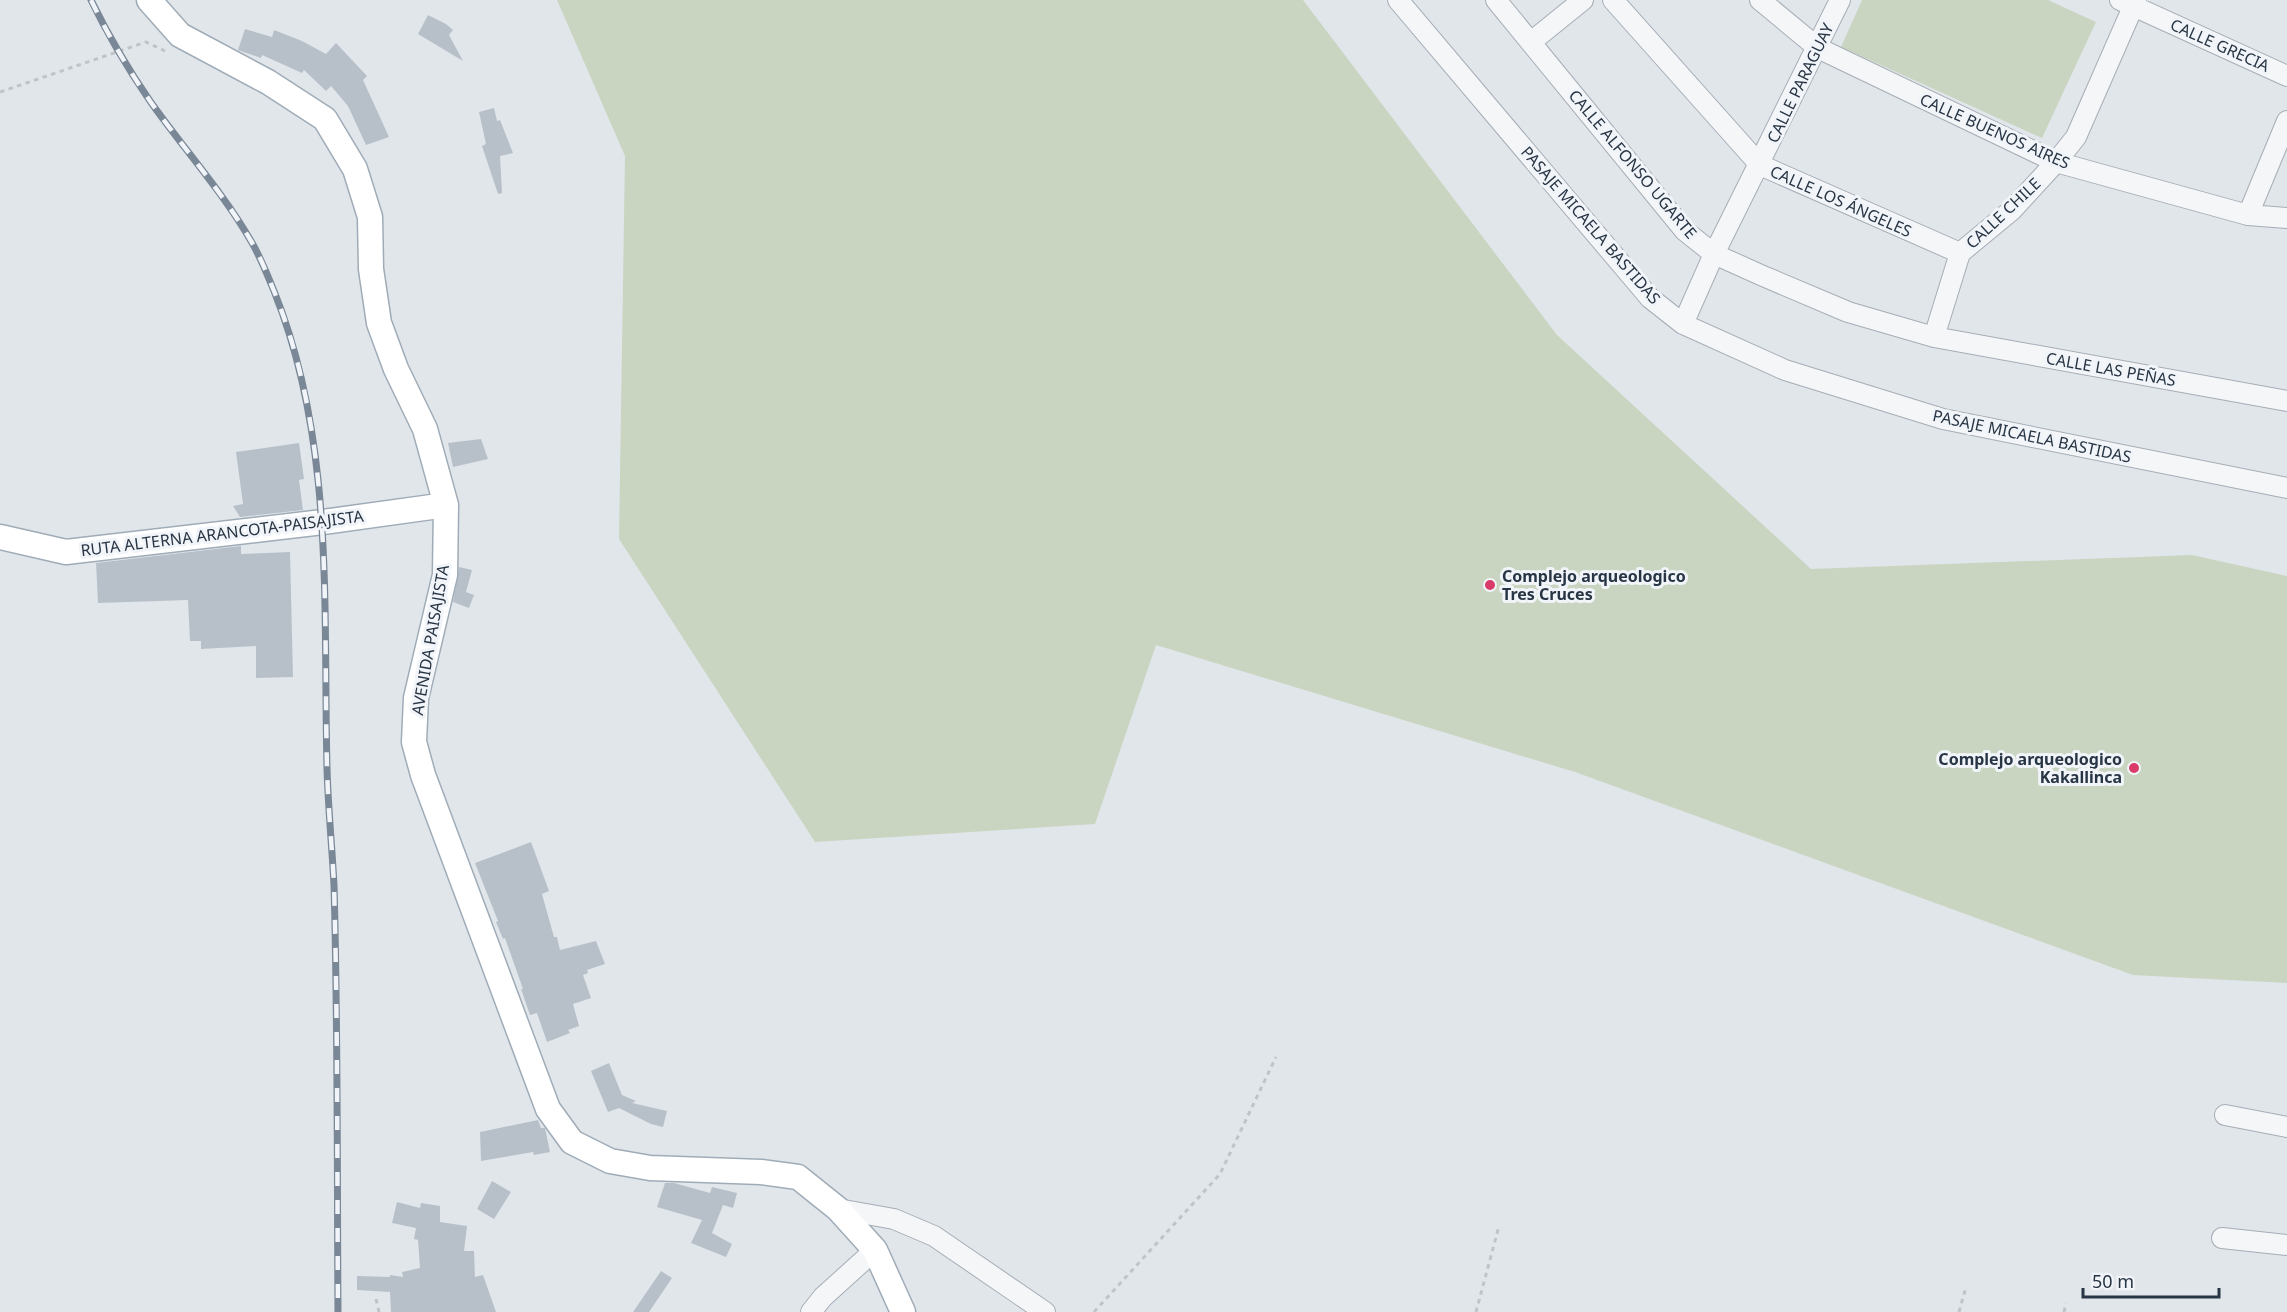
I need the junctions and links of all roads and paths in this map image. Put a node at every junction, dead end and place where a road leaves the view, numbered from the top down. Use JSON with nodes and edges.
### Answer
{"nodes":[{"id":1,"x":149,"y":0,"type":"edge"},
{"id":2,"x":1398,"y":0,"type":"edge"},
{"id":3,"x":1496,"y":0,"type":"edge"},
{"id":4,"x":1583,"y":0,"type":"edge"},
{"id":5,"x":1614,"y":0,"type":"edge"},
{"id":6,"x":1760,"y":0,"type":"edge"},
{"id":7,"x":1840,"y":0,"type":"edge"},
{"id":8,"x":2130,"y":2,"type":"edge"},
{"id":9,"x":1531,"y":42,"type":"junction"},
{"id":10,"x":1818,"y":48,"type":"junction"},
{"id":11,"x":166,"y":52,"type":"dead end"},
{"id":12,"x":2287,"y":76,"type":"edge"},
{"id":13,"x":0,"y":92,"type":"edge"},
{"id":14,"x":2287,"y":121,"type":"edge"},
{"id":15,"x":2056,"y":162,"type":"junction"},
{"id":16,"x":1760,"y":165,"type":"junction"},
{"id":17,"x":2248,"y":215,"type":"junction"},
{"id":18,"x":2287,"y":218,"type":"edge"},
{"id":19,"x":1960,"y":253,"type":"junction"},
{"id":20,"x":1714,"y":254,"type":"junction"},
{"id":21,"x":1683,"y":324,"type":"junction"},
{"id":22,"x":1934,"y":337,"type":"junction"},
{"id":23,"x":2287,"y":401,"type":"edge"},
{"id":24,"x":2287,"y":488,"type":"edge"},
{"id":25,"x":446,"y":505,"type":"junction"},
{"id":26,"x":0,"y":537,"type":"edge"},
{"id":27,"x":1276,"y":1057,"type":"dead end"},
{"id":28,"x":2225,"y":1115,"type":"dead end"},
{"id":29,"x":2287,"y":1127,"type":"edge"},
{"id":30,"x":838,"y":1209,"type":"junction"},
{"id":31,"x":1499,"y":1226,"type":"dead end"},
{"id":32,"x":2222,"y":1238,"type":"dead end"},
{"id":33,"x":2287,"y":1245,"type":"edge"},
{"id":34,"x":874,"y":1250,"type":"junction"},
{"id":35,"x":1966,"y":1287,"type":"dead end"},
{"id":36,"x":376,"y":1299,"type":"dead end"},
{"id":37,"x":2066,"y":1303,"type":"dead end"},
{"id":38,"x":379,"y":1312,"type":"edge"},
{"id":39,"x":811,"y":1312,"type":"edge"},
{"id":40,"x":903,"y":1312,"type":"edge"},
{"id":41,"x":1045,"y":1312,"type":"edge"},
{"id":42,"x":1094,"y":1312,"type":"edge"},
{"id":43,"x":1476,"y":1312,"type":"edge"},
{"id":44,"x":1959,"y":1312,"type":"edge"},
{"id":45,"x":2064,"y":1312,"type":"edge"}],
"edges":[{"from":1,"to":25,"type":"main road","name":"AVENIDA PAISAJISTA"},
{"from":2,"to":21,"type":"street","name":"PASAJE MICAELA BASTIDAS"},
{"from":3,"to":9,"type":"street","name":"CALLE ALFONSO UGARTE"},
{"from":4,"to":9,"type":"street"},
{"from":5,"to":16,"type":"street","name":"CALLE LOS ÁNGELES"},
{"from":6,"to":10,"type":"street","name":"CALLE BUENOS AIRES"},
{"from":7,"to":10,"type":"street","name":"CALLE PARAGUAY"},
{"from":8,"to":12,"type":"street","name":"CALLE GRECIA"},
{"from":8,"to":15,"type":"street","name":"CALLE CHILE"},
{"from":9,"to":20,"type":"street","name":"CALLE ALFONSO UGARTE"},
{"from":10,"to":15,"type":"street","name":"CALLE BUENOS AIRES"},
{"from":10,"to":16,"type":"street","name":"CALLE PARAGUAY"},
{"from":11,"to":13,"type":"path"},
{"from":14,"to":17,"type":"street"},
{"from":15,"to":17,"type":"street","name":"CALLE BUENOS AIRES"},
{"from":15,"to":19,"type":"street","name":"CALLE CHILE"},
{"from":16,"to":19,"type":"street","name":"CALLE LOS ÁNGELES"},
{"from":16,"to":20,"type":"street","name":"CALLE PARAGUAY"},
{"from":17,"to":18,"type":"street","name":"CALLE BUENOS AIRES"},
{"from":19,"to":22,"type":"street","name":"CALLE CHILE"},
{"from":20,"to":21,"type":"street","name":"CALLE PARAGUAY"},
{"from":20,"to":22,"type":"street","name":"CALLE ALFONSO UGARTE"},
{"from":21,"to":24,"type":"street","name":"PASAJE MICAELA BASTIDAS"},
{"from":22,"to":23,"type":"street","name":"CALLE LAS PEÑAS"},
{"from":25,"to":26,"type":"main road","name":"RUTA ALTERNA ARANCOTA-PAISAJISTA"},
{"from":25,"to":30,"type":"main road","name":"AVENIDA PAISAJISTA"},
{"from":27,"to":42,"type":"path"},
{"from":28,"to":29,"type":"street"},
{"from":30,"to":34,"type":"main road","name":"AVENIDA PAISAJISTA"},
{"from":30,"to":41,"type":"street"},
{"from":31,"to":43,"type":"path"},
{"from":32,"to":33,"type":"street"},
{"from":34,"to":39,"type":"street"},
{"from":34,"to":40,"type":"main road","name":"AVENIDA PAISAJISTA"},
{"from":35,"to":44,"type":"path"},
{"from":36,"to":38,"type":"path"},
{"from":37,"to":45,"type":"path"}]}
